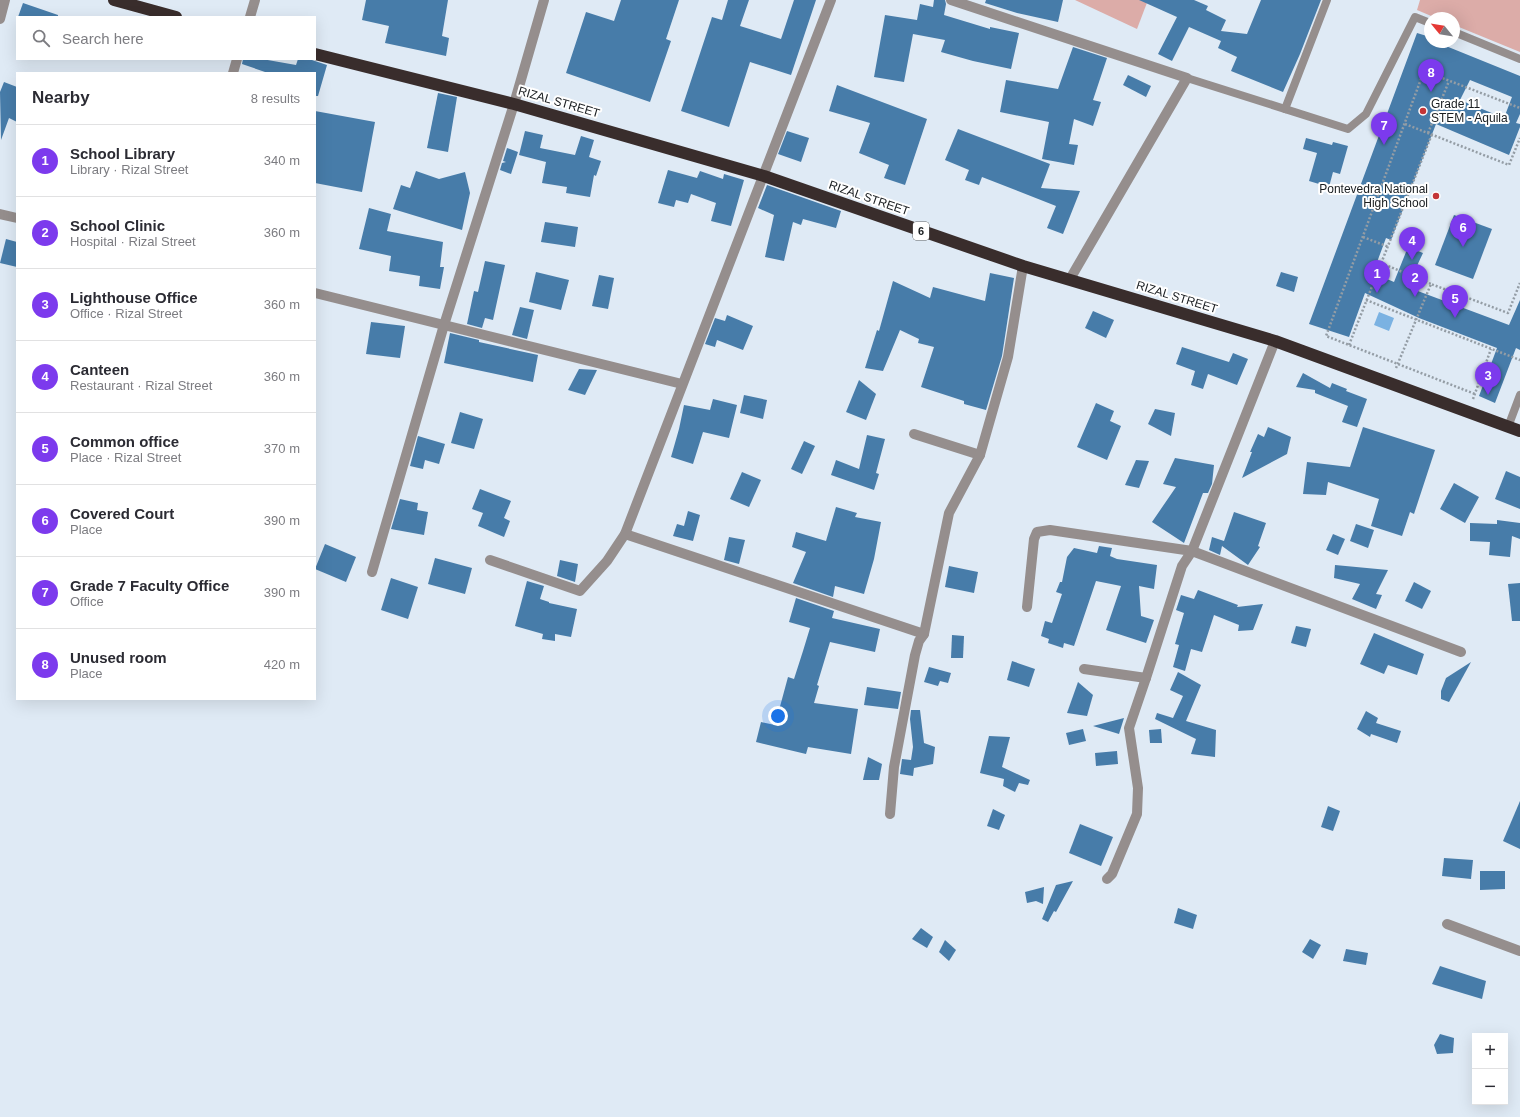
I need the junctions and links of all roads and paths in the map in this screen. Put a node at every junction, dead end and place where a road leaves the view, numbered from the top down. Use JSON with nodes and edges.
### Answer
{"nodes":[{"id":1,"x":5,"y":0,"type":"edge"},
{"id":2,"x":114,"y":0,"type":"edge"},
{"id":3,"x":254,"y":0,"type":"edge"},
{"id":4,"x":544,"y":0,"type":"edge"},
{"id":5,"x":831,"y":0,"type":"edge"},
{"id":6,"x":951,"y":0,"type":"edge"},
{"id":7,"x":1327,"y":0,"type":"edge"},
{"id":8,"x":172,"y":16,"type":"edge"},
{"id":9,"x":250,"y":16,"type":"edge"},
{"id":10,"x":0,"y":19,"type":"edge"},
{"id":11,"x":1424,"y":21,"type":"edge"},
{"id":12,"x":1460,"y":34,"type":"edge"},
{"id":13,"x":316,"y":54,"type":"edge"},
{"id":14,"x":1520,"y":59,"type":"edge"},
{"id":15,"x":237,"y":60,"type":"edge"},
{"id":16,"x":1424,"y":71,"type":"junction"},
{"id":17,"x":233,"y":72,"type":"edge"},
{"id":18,"x":1187,"y":78,"type":"junction"},
{"id":19,"x":1449,"y":81,"type":"junction"},
{"id":20,"x":514,"y":104,"type":"junction"},
{"id":21,"x":1520,"y":108,"type":"edge"},
{"id":22,"x":1285,"y":109,"type":"junction"},
{"id":23,"x":1405,"y":124,"type":"junction"},
{"id":24,"x":1428,"y":133,"type":"junction"},
{"id":25,"x":1432,"y":134,"type":"junction"},
{"id":26,"x":1520,"y":138,"type":"edge"},
{"id":27,"x":764,"y":176,"type":"junction"},
{"id":28,"x":0,"y":214,"type":"edge"},
{"id":29,"x":16,"y":218,"type":"edge"},
{"id":30,"x":1363,"y":237,"type":"junction"},
{"id":31,"x":1389,"y":247,"type":"junction"},
{"id":32,"x":1381,"y":263,"type":"junction"},
{"id":33,"x":1023,"y":266,"type":"junction"},
{"id":34,"x":1070,"y":280,"type":"junction"},
{"id":35,"x":1520,"y":283,"type":"edge"},
{"id":36,"x":1431,"y":284,"type":"junction"},
{"id":37,"x":316,"y":293,"type":"edge"},
{"id":38,"x":1366,"y":300,"type":"junction"},
{"id":39,"x":1416,"y":320,"type":"junction"},
{"id":40,"x":444,"y":325,"type":"junction"},
{"id":41,"x":1275,"y":341,"type":"junction"},
{"id":42,"x":1349,"y":345,"type":"junction"},
{"id":43,"x":1491,"y":349,"type":"junction"},
{"id":44,"x":1520,"y":360,"type":"edge"},
{"id":45,"x":1398,"y":363,"type":"junction"},
{"id":46,"x":1396,"y":368,"type":"dead end"},
{"id":47,"x":682,"y":384,"type":"junction"},
{"id":48,"x":1475,"y":394,"type":"junction"},
{"id":49,"x":1520,"y":394,"type":"edge"},
{"id":50,"x":1473,"y":399,"type":"dead end"},
{"id":51,"x":1508,"y":427,"type":"junction"},
{"id":52,"x":1520,"y":431,"type":"edge"},
{"id":53,"x":914,"y":434,"type":"dead end"},
{"id":54,"x":980,"y":455,"type":"junction"},
{"id":55,"x":625,"y":534,"type":"junction"},
{"id":56,"x":1192,"y":551,"type":"junction"},
{"id":57,"x":490,"y":560,"type":"dead end"},
{"id":58,"x":372,"y":572,"type":"dead end"},
{"id":59,"x":1027,"y":607,"type":"dead end"},
{"id":60,"x":924,"y":634,"type":"junction"},
{"id":61,"x":1460,"y":652,"type":"dead end"},
{"id":62,"x":1084,"y":669,"type":"dead end"},
{"id":63,"x":1146,"y":678,"type":"junction"},
{"id":64,"x":890,"y":814,"type":"dead end"},
{"id":65,"x":1107,"y":879,"type":"dead end"},
{"id":66,"x":1447,"y":924,"type":"dead end"},
{"id":67,"x":1520,"y":951,"type":"edge"}],
"edges":[{"from":1,"to":10,"type":"street"},
{"from":2,"to":8,"type":"highway"},
{"from":3,"to":9,"type":"street"},
{"from":4,"to":20,"type":"street"},
{"from":5,"to":27,"type":"street"},
{"from":6,"to":18,"type":"street"},
{"from":7,"to":22,"type":"lane"},
{"from":11,"to":22,"type":"lane"},
{"from":12,"to":14,"type":"lane"},
{"from":13,"to":20,"type":"highway","name":"RIZAL STREET","number":"6"},
{"from":15,"to":17,"type":"street"},
{"from":16,"to":19,"type":"path"},
{"from":16,"to":21,"type":"path"},
{"from":16,"to":23,"type":"path"},
{"from":18,"to":22,"type":"lane"},
{"from":18,"to":34,"type":"street"},
{"from":19,"to":21,"type":"path"},
{"from":19,"to":24,"type":"path"},
{"from":20,"to":27,"type":"highway","name":"RIZAL STREET","number":"6"},
{"from":20,"to":40,"type":"street"},
{"from":23,"to":24,"type":"path"},
{"from":23,"to":30,"type":"path"},
{"from":24,"to":25,"type":"path"},
{"from":25,"to":26,"type":"path"},
{"from":25,"to":31,"type":"path"},
{"from":27,"to":33,"type":"highway","name":"RIZAL STREET","number":"6"},
{"from":27,"to":47,"type":"street"},
{"from":28,"to":29,"type":"street"},
{"from":30,"to":31,"type":"path"},
{"from":30,"to":42,"type":"path"},
{"from":31,"to":32,"type":"path"},
{"from":32,"to":36,"type":"path"},
{"from":32,"to":38,"type":"path"},
{"from":33,"to":34,"type":"highway","name":"RIZAL STREET","number":"6"},
{"from":33,"to":54,"type":"street"},
{"from":34,"to":41,"type":"highway","name":"RIZAL STREET","number":"6"},
{"from":35,"to":36,"type":"path"},
{"from":36,"to":39,"type":"path"},
{"from":37,"to":40,"type":"street"},
{"from":38,"to":39,"type":"path"},
{"from":38,"to":42,"type":"path"},
{"from":39,"to":43,"type":"path"},
{"from":39,"to":45,"type":"path"},
{"from":40,"to":47,"type":"street"},
{"from":40,"to":58,"type":"street"},
{"from":41,"to":51,"type":"highway","name":"RIZAL STREET","number":"6"},
{"from":41,"to":56,"type":"street"},
{"from":42,"to":45,"type":"path"},
{"from":43,"to":44,"type":"path"},
{"from":43,"to":48,"type":"path"},
{"from":45,"to":46,"type":"path"},
{"from":45,"to":48,"type":"path"},
{"from":47,"to":55,"type":"street"},
{"from":48,"to":50,"type":"path"},
{"from":49,"to":51,"type":"lane"},
{"from":51,"to":52,"type":"highway","name":"RIZAL STREET","number":"6"},
{"from":53,"to":54,"type":"street"},
{"from":54,"to":60,"type":"street"},
{"from":55,"to":57,"type":"street"},
{"from":55,"to":60,"type":"street"},
{"from":56,"to":59,"type":"street"},
{"from":56,"to":61,"type":"street"},
{"from":56,"to":63,"type":"street"},
{"from":60,"to":64,"type":"street"},
{"from":62,"to":63,"type":"street"},
{"from":63,"to":65,"type":"street"},
{"from":66,"to":67,"type":"street"}]}
